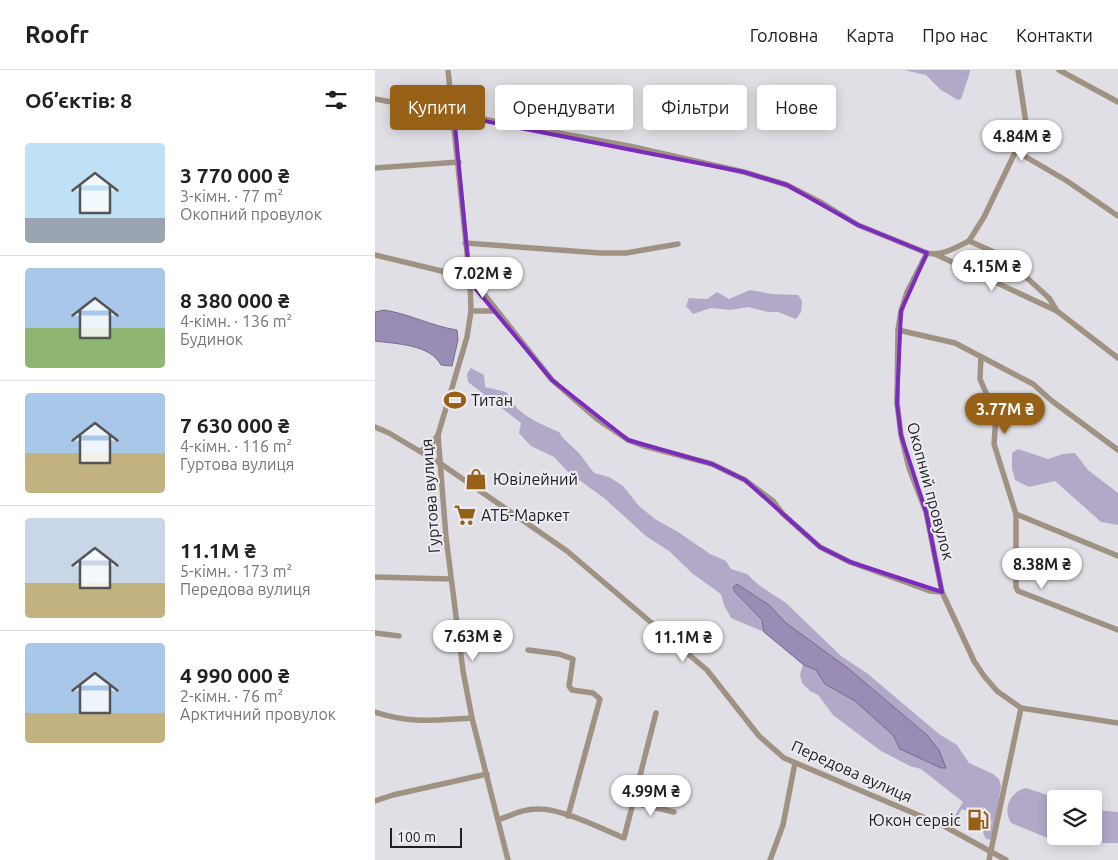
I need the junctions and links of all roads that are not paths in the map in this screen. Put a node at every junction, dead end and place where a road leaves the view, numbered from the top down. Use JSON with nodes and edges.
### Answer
{"nodes":[{"id":1,"x":448,"y":70,"type":"edge"},
{"id":2,"x":1018,"y":70,"type":"edge"},
{"id":3,"x":1059,"y":70,"type":"edge"},
{"id":4,"x":450,"y":85,"type":"edge"},
{"id":5,"x":375,"y":99,"type":"edge"},
{"id":6,"x":390,"y":102,"type":"edge"},
{"id":7,"x":1118,"y":102,"type":"edge"},
{"id":8,"x":485,"y":120,"type":"edge"},
{"id":9,"x":456,"y":130,"type":"edge"},
{"id":10,"x":1016,"y":150,"type":"junction"},
{"id":11,"x":459,"y":162,"type":"junction"},
{"id":12,"x":375,"y":168,"type":"edge"},
{"id":13,"x":1118,"y":216,"type":"edge"},
{"id":14,"x":969,"y":241,"type":"junction"},
{"id":15,"x":465,"y":243,"type":"junction"},
{"id":16,"x":678,"y":244,"type":"dead end"},
{"id":17,"x":927,"y":253,"type":"junction"},
{"id":18,"x":935,"y":254,"type":"junction"},
{"id":19,"x":375,"y":255,"type":"edge"},
{"id":20,"x":470,"y":282,"type":"junction"},
{"id":21,"x":471,"y":311,"type":"junction"},
{"id":22,"x":495,"y":311,"type":"junction"},
{"id":23,"x":1057,"y":311,"type":"junction"},
{"id":24,"x":898,"y":330,"type":"junction"},
{"id":25,"x":981,"y":357,"type":"junction"},
{"id":26,"x":1118,"y":358,"type":"edge"},
{"id":27,"x":375,"y":426,"type":"edge"},
{"id":28,"x":438,"y":435,"type":"junction"},
{"id":29,"x":1118,"y":450,"type":"edge"},
{"id":30,"x":420,"y":451,"type":"junction"},
{"id":31,"x":441,"y":464,"type":"junction"},
{"id":32,"x":1016,"y":514,"type":"junction"},
{"id":33,"x":1118,"y":556,"type":"edge"},
{"id":34,"x":375,"y":577,"type":"edge"},
{"id":35,"x":451,"y":578,"type":"junction"},
{"id":36,"x":942,"y":592,"type":"junction"},
{"id":37,"x":1118,"y":630,"type":"edge"},
{"id":38,"x":375,"y":633,"type":"edge"},
{"id":39,"x":399,"y":636,"type":"dead end"},
{"id":40,"x":528,"y":650,"type":"dead end"},
{"id":41,"x":1021,"y":708,"type":"junction"},
{"id":42,"x":375,"y":712,"type":"edge"},
{"id":43,"x":656,"y":713,"type":"dead end"},
{"id":44,"x":472,"y":718,"type":"junction"},
{"id":45,"x":1118,"y":723,"type":"edge"},
{"id":46,"x":795,"y":763,"type":"junction"},
{"id":47,"x":487,"y":774,"type":"junction"},
{"id":48,"x":375,"y":801,"type":"edge"},
{"id":49,"x":635,"y":803,"type":"junction"},
{"id":50,"x":673,"y":812,"type":"dead end"},
{"id":51,"x":568,"y":816,"type":"junction"},
{"id":52,"x":499,"y":820,"type":"junction"},
{"id":53,"x":991,"y":852,"type":"junction"},
{"id":54,"x":508,"y":860,"type":"edge"},
{"id":55,"x":770,"y":860,"type":"edge"},
{"id":56,"x":989,"y":860,"type":"edge"},
{"id":57,"x":1006,"y":860,"type":"edge"}],
"edges":[{"from":1,"to":4,"type":"street","name":"Гуртова вулиця"},
{"from":2,"to":10,"type":"street"},
{"from":3,"to":7,"type":"street"},
{"from":5,"to":6,"type":"street"},
{"from":8,"to":17,"type":"street"},
{"from":9,"to":11,"type":"street","name":"Гуртова вулиця"},
{"from":10,"to":13,"type":"street"},
{"from":10,"to":14,"type":"street"},
{"from":11,"to":12,"type":"street"},
{"from":11,"to":15,"type":"street","name":"Гуртова вулиця"},
{"from":14,"to":18,"type":"street"},
{"from":14,"to":23,"type":"street"},
{"from":15,"to":16,"type":"street"},
{"from":15,"to":20,"type":"street","name":"Гуртова вулиця"},
{"from":17,"to":18,"type":"street"},
{"from":17,"to":24,"type":"street","name":"Окопний провулок"},
{"from":18,"to":23,"type":"street"},
{"from":19,"to":20,"type":"street"},
{"from":20,"to":21,"type":"street","name":"Гуртова вулиця"},
{"from":20,"to":22,"type":"street"},
{"from":21,"to":22,"type":"street"},
{"from":21,"to":28,"type":"street","name":"Гуртова вулиця"},
{"from":22,"to":36,"type":"street"},
{"from":23,"to":26,"type":"street"},
{"from":24,"to":25,"type":"street"},
{"from":24,"to":36,"type":"street","name":"Окопний провулок"},
{"from":25,"to":29,"type":"street"},
{"from":25,"to":32,"type":"street"},
{"from":27,"to":30,"type":"street","name":"Передова вулиця"},
{"from":28,"to":30,"type":"street"},
{"from":28,"to":31,"type":"street","name":"Гуртова вулиця"},
{"from":30,"to":31,"type":"street","name":"Передова вулиця"},
{"from":31,"to":35,"type":"street","name":"Гуртова вулиця"},
{"from":31,"to":46,"type":"street","name":"Передова вулиця"},
{"from":32,"to":33,"type":"street"},
{"from":32,"to":37,"type":"street"},
{"from":34,"to":35,"type":"street"},
{"from":35,"to":44,"type":"street","name":"Гуртова вулиця"},
{"from":36,"to":41,"type":"street","name":"Окопний провулок"},
{"from":38,"to":39,"type":"street"},
{"from":40,"to":51,"type":"street"},
{"from":41,"to":45,"type":"street"},
{"from":41,"to":53,"type":"street"},
{"from":42,"to":44,"type":"street"},
{"from":43,"to":49,"type":"street"},
{"from":44,"to":47,"type":"street","name":"Гуртова вулиця"},
{"from":46,"to":53,"type":"street","name":"Передова вулиця"},
{"from":46,"to":55,"type":"street"},
{"from":47,"to":48,"type":"street"},
{"from":47,"to":52,"type":"street","name":"Гуртова вулиця"},
{"from":49,"to":50,"type":"street"},
{"from":49,"to":51,"type":"street"},
{"from":51,"to":52,"type":"street"},
{"from":52,"to":54,"type":"street","name":"Гуртова вулиця"},
{"from":53,"to":56,"type":"street"},
{"from":53,"to":57,"type":"street","name":"Передова вулиця"}]}
